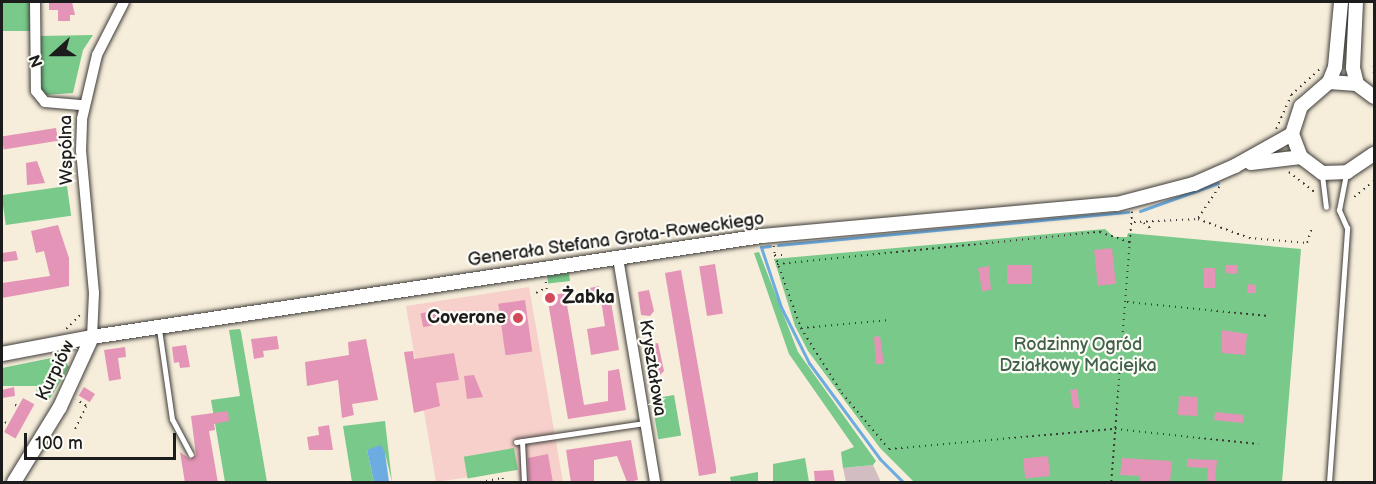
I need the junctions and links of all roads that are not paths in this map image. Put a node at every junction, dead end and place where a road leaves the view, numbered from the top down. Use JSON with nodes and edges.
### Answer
{"nodes":[{"id":1,"x":35,"y":2,"type":"edge"},
{"id":2,"x":124,"y":2,"type":"edge"},
{"id":3,"x":1341,"y":2,"type":"edge"},
{"id":4,"x":1356,"y":2,"type":"edge"},
{"id":5,"x":1329,"y":82,"type":"junction"},
{"id":6,"x":1357,"y":84,"type":"junction"},
{"id":7,"x":1374,"y":97,"type":"edge"},
{"id":8,"x":83,"y":105,"type":"junction"},
{"id":9,"x":1292,"y":134,"type":"junction"},
{"id":10,"x":1374,"y":154,"type":"edge"},
{"id":11,"x":1301,"y":157,"type":"junction"},
{"id":12,"x":1235,"y":166,"type":"junction"},
{"id":13,"x":1347,"y":172,"type":"junction"},
{"id":14,"x":1322,"y":173,"type":"junction"},
{"id":15,"x":1326,"y":207,"type":"dead end"},
{"id":16,"x":618,"y":258,"type":"junction"},
{"id":17,"x":159,"y":327,"type":"junction"},
{"id":18,"x":92,"y":337,"type":"junction"},
{"id":19,"x":2,"y":354,"type":"edge"},
{"id":20,"x":645,"y":423,"type":"junction"},
{"id":21,"x":191,"y":454,"type":"dead end"},
{"id":22,"x":14,"y":483,"type":"edge"},
{"id":23,"x":524,"y":483,"type":"edge"},
{"id":24,"x":655,"y":483,"type":"edge"},
{"id":25,"x":1329,"y":483,"type":"edge"}],
"edges":[{"from":1,"to":8,"type":"street","name":"Wspólna"},
{"from":2,"to":8,"type":"street"},
{"from":3,"to":5,"type":"street"},
{"from":4,"to":6,"type":"street"},
{"from":5,"to":6,"type":"street"},
{"from":5,"to":9,"type":"street"},
{"from":6,"to":7,"type":"street"},
{"from":8,"to":18,"type":"street","name":"Wspólna"},
{"from":9,"to":11,"type":"street"},
{"from":9,"to":12,"type":"street","name":"Generała Stefana Grota-Roweckiego"},
{"from":10,"to":13,"type":"street"},
{"from":11,"to":12,"type":"street","name":"Generała Stefana Grota-Roweckiego"},
{"from":11,"to":14,"type":"street"},
{"from":12,"to":16,"type":"street","name":"Generała Stefana Grota-Roweckiego"},
{"from":13,"to":14,"type":"street"},
{"from":13,"to":25,"type":"lane"},
{"from":14,"to":15,"type":"lane"},
{"from":16,"to":17,"type":"street","name":"Generała Stefana Grota-Roweckiego"},
{"from":16,"to":20,"type":"street","name":"Kryształowa"},
{"from":17,"to":18,"type":"street","name":"Generała Stefana Grota-Roweckiego"},
{"from":17,"to":21,"type":"lane"},
{"from":18,"to":19,"type":"street","name":"Generała Stefana Grota-Roweckiego"},
{"from":18,"to":22,"type":"street","name":"Kurpiów"},
{"from":20,"to":23,"type":"lane"},
{"from":20,"to":24,"type":"street","name":"Kryształowa"}]}
